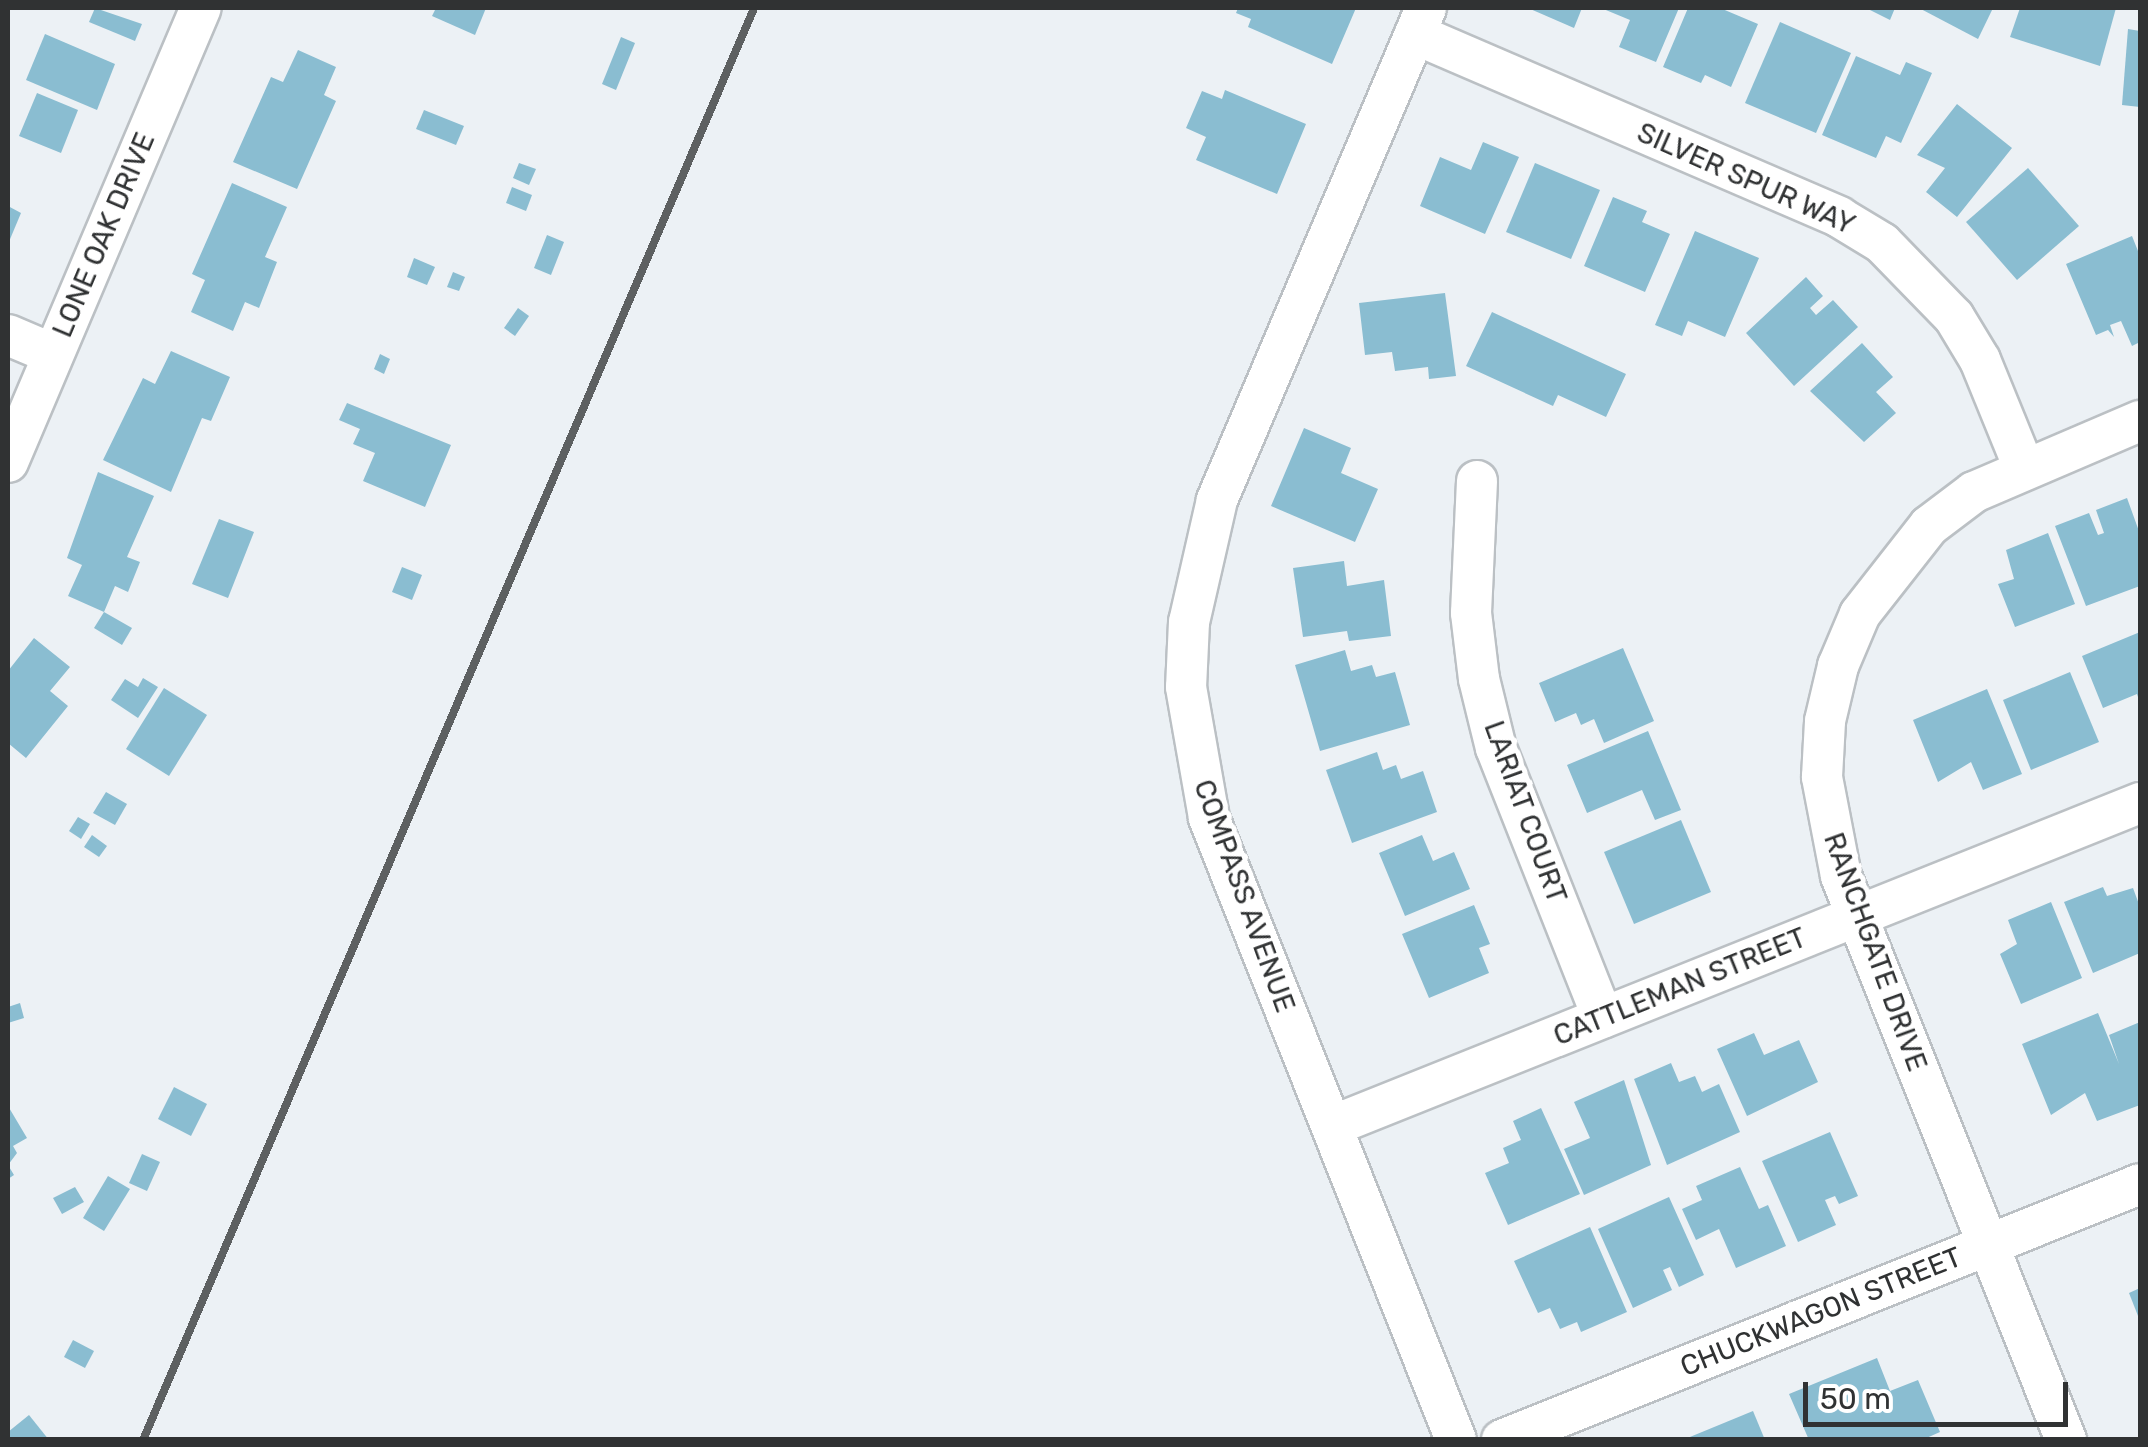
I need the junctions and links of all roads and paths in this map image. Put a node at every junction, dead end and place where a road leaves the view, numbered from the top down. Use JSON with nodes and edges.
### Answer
{"nodes":[{"id":1,"x":201,"y":8,"type":"edge"},
{"id":2,"x":1420,"y":21,"type":"edge"},
{"id":3,"x":8,"y":334,"type":"edge"},
{"id":4,"x":53,"y":354,"type":"junction"},
{"id":5,"x":2140,"y":421,"type":"edge"},
{"id":6,"x":8,"y":462,"type":"edge"},
{"id":7,"x":2024,"y":468,"type":"junction"},
{"id":8,"x":1477,"y":481,"type":"dead end"},
{"id":9,"x":2140,"y":803,"type":"edge"},
{"id":10,"x":1856,"y":916,"type":"junction"},
{"id":11,"x":1603,"y":1018,"type":"junction"},
{"id":12,"x":1332,"y":1126,"type":"junction"},
{"id":13,"x":2140,"y":1184,"type":"edge"},
{"id":14,"x":1988,"y":1245,"type":"junction"},
{"id":15,"x":1456,"y":1440,"type":"edge"},
{"id":16,"x":1502,"y":1440,"type":"edge"},
{"id":17,"x":2066,"y":1440,"type":"edge"}],
"edges":[{"from":1,"to":4,"type":"street","name":"LONE OAK DRIVE"},
{"from":2,"to":7,"type":"street","name":"SILVER SPUR WAY"},
{"from":2,"to":12,"type":"street","name":"COMPASS AVENUE"},
{"from":3,"to":4,"type":"street"},
{"from":4,"to":6,"type":"street","name":"LONE OAK DRIVE"},
{"from":5,"to":7,"type":"street","name":"RANCHGATE DRIVE"},
{"from":7,"to":10,"type":"street","name":"RANCHGATE DRIVE"},
{"from":8,"to":11,"type":"street","name":"LARIAT COURT"},
{"from":9,"to":10,"type":"street","name":"CATTLEMAN STREET"},
{"from":10,"to":11,"type":"street","name":"CATTLEMAN STREET"},
{"from":10,"to":14,"type":"street","name":"RANCHGATE DRIVE"},
{"from":11,"to":12,"type":"street","name":"CATTLEMAN STREET"},
{"from":12,"to":15,"type":"street","name":"COMPASS AVENUE"},
{"from":13,"to":14,"type":"street","name":"CHUCKWAGON STREET"},
{"from":14,"to":16,"type":"street","name":"CHUCKWAGON STREET"},
{"from":14,"to":17,"type":"street","name":"RANCHGATE DRIVE"}]}
